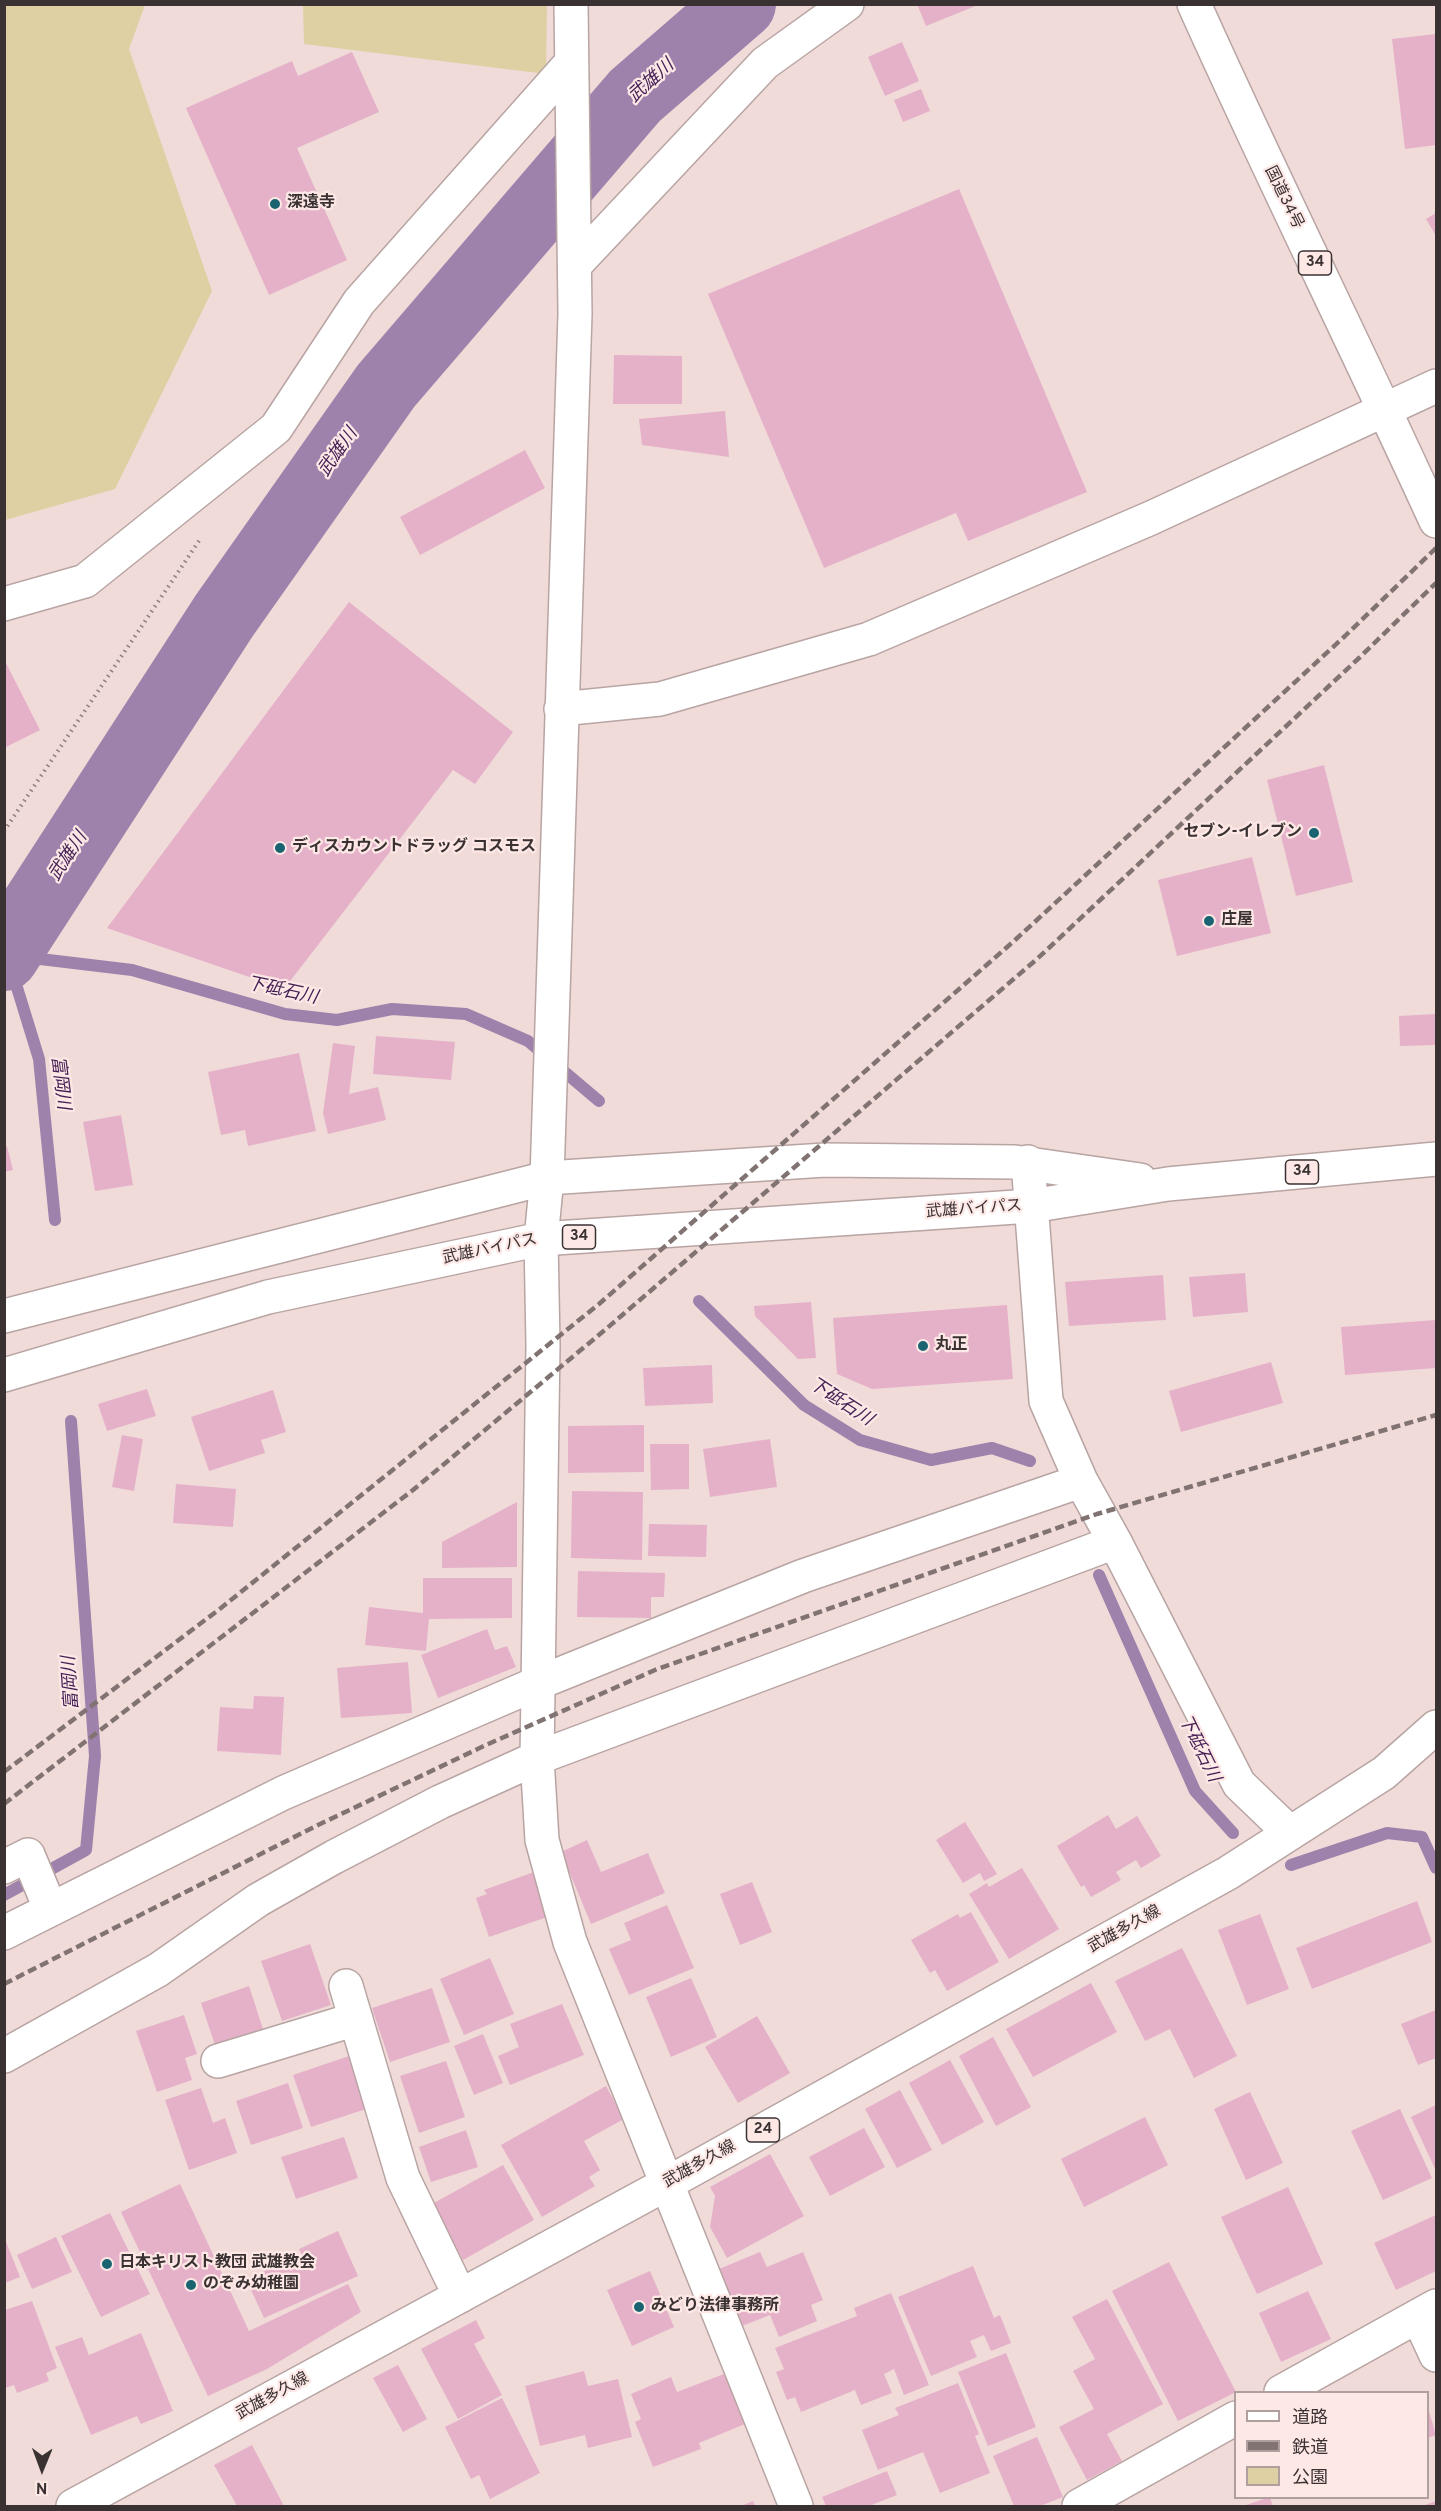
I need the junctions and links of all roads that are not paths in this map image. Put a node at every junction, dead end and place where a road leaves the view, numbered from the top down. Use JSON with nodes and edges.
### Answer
{"nodes":[{"id":1,"x":571,"y":4,"type":"edge"},
{"id":2,"x":847,"y":4,"type":"edge"},
{"id":3,"x":1194,"y":4,"type":"edge"},
{"id":4,"x":571,"y":63,"type":"junction"},
{"id":5,"x":574,"y":265,"type":"junction"},
{"id":6,"x":1437,"y":386,"type":"edge"},
{"id":7,"x":1386,"y":410,"type":"junction"},
{"id":8,"x":1437,"y":521,"type":"edge"},
{"id":9,"x":4,"y":604,"type":"edge"},
{"id":10,"x":561,"y":709,"type":"junction"},
{"id":11,"x":1437,"y":1159,"type":"edge"},
{"id":12,"x":1028,"y":1162,"type":"junction"},
{"id":13,"x":547,"y":1178,"type":"junction"},
{"id":14,"x":1168,"y":1184,"type":"junction"},
{"id":15,"x":1031,"y":1206,"type":"junction"},
{"id":16,"x":541,"y":1239,"type":"junction"},
{"id":17,"x":4,"y":1316,"type":"edge"},
{"id":18,"x":4,"y":1375,"type":"edge"},
{"id":19,"x":1081,"y":1481,"type":"junction"},
{"id":20,"x":1115,"y":1542,"type":"junction"},
{"id":21,"x":538,"y":1683,"type":"junction"},
{"id":22,"x":1437,"y":1727,"type":"edge"},
{"id":23,"x":537,"y":1758,"type":"junction"},
{"id":24,"x":1290,"y":1833,"type":"junction"},
{"id":25,"x":4,"y":1867,"type":"edge"},
{"id":26,"x":51,"y":1908,"type":"junction"},
{"id":27,"x":4,"y":1933,"type":"edge"},
{"id":28,"x":346,"y":1986,"type":"dead end"},
{"id":29,"x":356,"y":2019,"type":"junction"},
{"id":30,"x":4,"y":2056,"type":"edge"},
{"id":31,"x":218,"y":2061,"type":"dead end"},
{"id":32,"x":668,"y":2182,"type":"junction"},
{"id":33,"x":460,"y":2296,"type":"junction"},
{"id":34,"x":1427,"y":2311,"type":"edge"},
{"id":35,"x":1437,"y":2355,"type":"edge"},
{"id":36,"x":1283,"y":2391,"type":"edge"},
{"id":37,"x":1234,"y":2419,"type":"edge"},
{"id":38,"x":73,"y":2506,"type":"edge"},
{"id":39,"x":796,"y":2506,"type":"edge"},
{"id":40,"x":1078,"y":2506,"type":"edge"}],
"edges":[{"from":1,"to":4,"type":"main road"},
{"from":2,"to":5,"type":"main road"},
{"from":3,"to":7,"type":"main road","name":"国道34号","number":"34"},
{"from":4,"to":5,"type":"main road"},
{"from":4,"to":9,"type":"main road"},
{"from":5,"to":10,"type":"main road"},
{"from":6,"to":7,"type":"main road"},
{"from":7,"to":8,"type":"main road","name":"国道34号","number":"34"},
{"from":7,"to":10,"type":"main road"},
{"from":10,"to":13,"type":"main road"},
{"from":11,"to":14,"type":"main road","name":"武雄バイパス","number":"34"},
{"from":12,"to":13,"type":"main road","name":"武雄バイパス","number":"34"},
{"from":12,"to":14,"type":"main road","name":"武雄バイパス","number":"34"},
{"from":12,"to":15,"type":"main road"},
{"from":13,"to":16,"type":"main road"},
{"from":13,"to":17,"type":"main road","name":"武雄バイパス","number":"34"},
{"from":14,"to":15,"type":"main road","name":"武雄バイパス","number":"34"},
{"from":15,"to":16,"type":"main road","name":"武雄バイパス","number":"34"},
{"from":15,"to":19,"type":"main road"},
{"from":16,"to":18,"type":"main road","name":"武雄バイパス","number":"34"},
{"from":16,"to":21,"type":"main road"},
{"from":19,"to":20,"type":"main road"},
{"from":19,"to":21,"type":"main road"},
{"from":20,"to":23,"type":"main road"},
{"from":20,"to":24,"type":"main road"},
{"from":21,"to":23,"type":"main road"},
{"from":21,"to":26,"type":"main road"},
{"from":22,"to":24,"type":"main road","name":"武雄多久線","number":"24"},
{"from":23,"to":30,"type":"main road"},
{"from":23,"to":32,"type":"main road"},
{"from":24,"to":32,"type":"main road","name":"武雄多久線","number":"24"},
{"from":25,"to":26,"type":"main road"},
{"from":26,"to":27,"type":"main road"},
{"from":28,"to":29,"type":"main road"},
{"from":29,"to":31,"type":"main road"},
{"from":29,"to":33,"type":"main road"},
{"from":32,"to":33,"type":"main road","name":"武雄多久線","number":"24"},
{"from":32,"to":39,"type":"main road"},
{"from":33,"to":38,"type":"main road","name":"武雄多久線","number":"24"},
{"from":34,"to":35,"type":"main road"},
{"from":34,"to":36,"type":"main road"},
{"from":37,"to":40,"type":"main road"}]}
